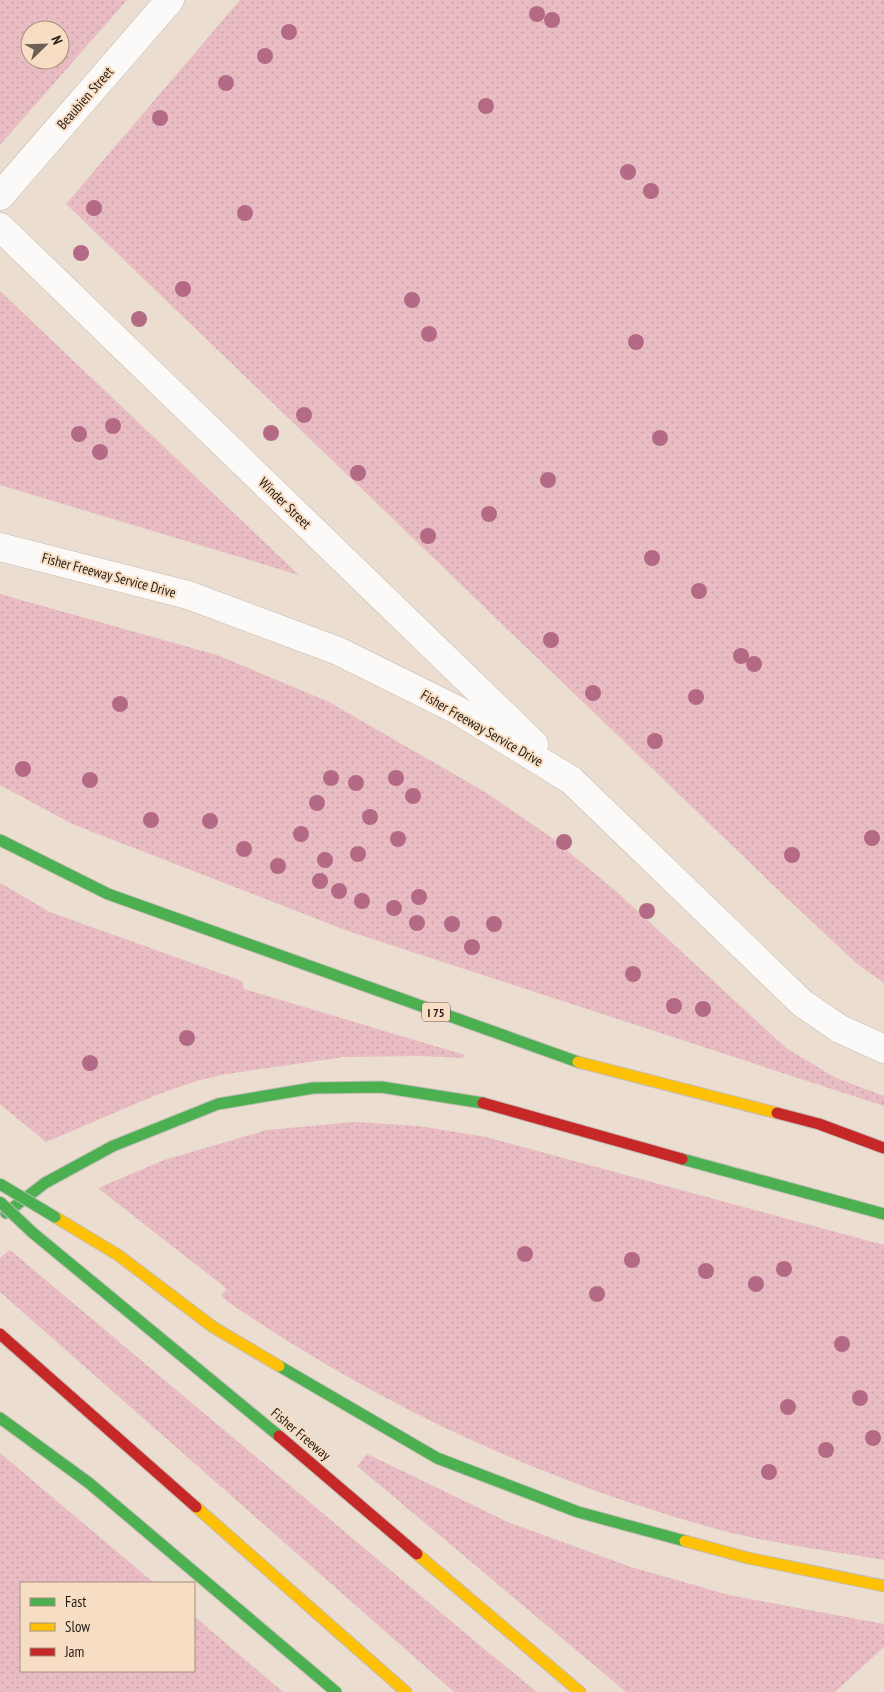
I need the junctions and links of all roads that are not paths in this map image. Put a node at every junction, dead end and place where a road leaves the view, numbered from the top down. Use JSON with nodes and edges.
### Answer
{"nodes":[{"id":1,"x":170,"y":0,"type":"edge"},
{"id":2,"x":0,"y":196,"type":"edge"},
{"id":3,"x":0,"y":227,"type":"edge"},
{"id":4,"x":0,"y":546,"type":"edge"},
{"id":5,"x":571,"y":780,"type":"junction"},
{"id":6,"x":0,"y":840,"type":"edge"},
{"id":7,"x":884,"y":1049,"type":"edge"},
{"id":8,"x":884,"y":1148,"type":"edge"},
{"id":9,"x":0,"y":1184,"type":"edge"},
{"id":10,"x":0,"y":1202,"type":"edge"},
{"id":11,"x":884,"y":1214,"type":"edge"},
{"id":12,"x":0,"y":1218,"type":"edge"},
{"id":13,"x":0,"y":1334,"type":"edge"},
{"id":14,"x":0,"y":1418,"type":"edge"},
{"id":15,"x":884,"y":1586,"type":"edge"},
{"id":16,"x":336,"y":1692,"type":"edge"},
{"id":17,"x":406,"y":1692,"type":"edge"},
{"id":18,"x":580,"y":1692,"type":"edge"}],
"edges":[{"from":1,"to":2,"type":"street","name":"Beaubien Street"},
{"from":3,"to":5,"type":"street","name":"Winder Street"},
{"from":4,"to":5,"type":"street","name":"Fisher Freeway Service Drive"},
{"from":5,"to":7,"type":"street","name":"Fisher Freeway Service Drive"},
{"from":6,"to":8,"type":"highway","number":"I 75"},
{"from":9,"to":15,"type":"highway","bridge":true},
{"from":10,"to":18,"type":"highway","name":"Fisher Freeway","bridge":true},
{"from":11,"to":12,"type":"highway"},
{"from":13,"to":17,"type":"highway"},
{"from":14,"to":16,"type":"highway"}]}
